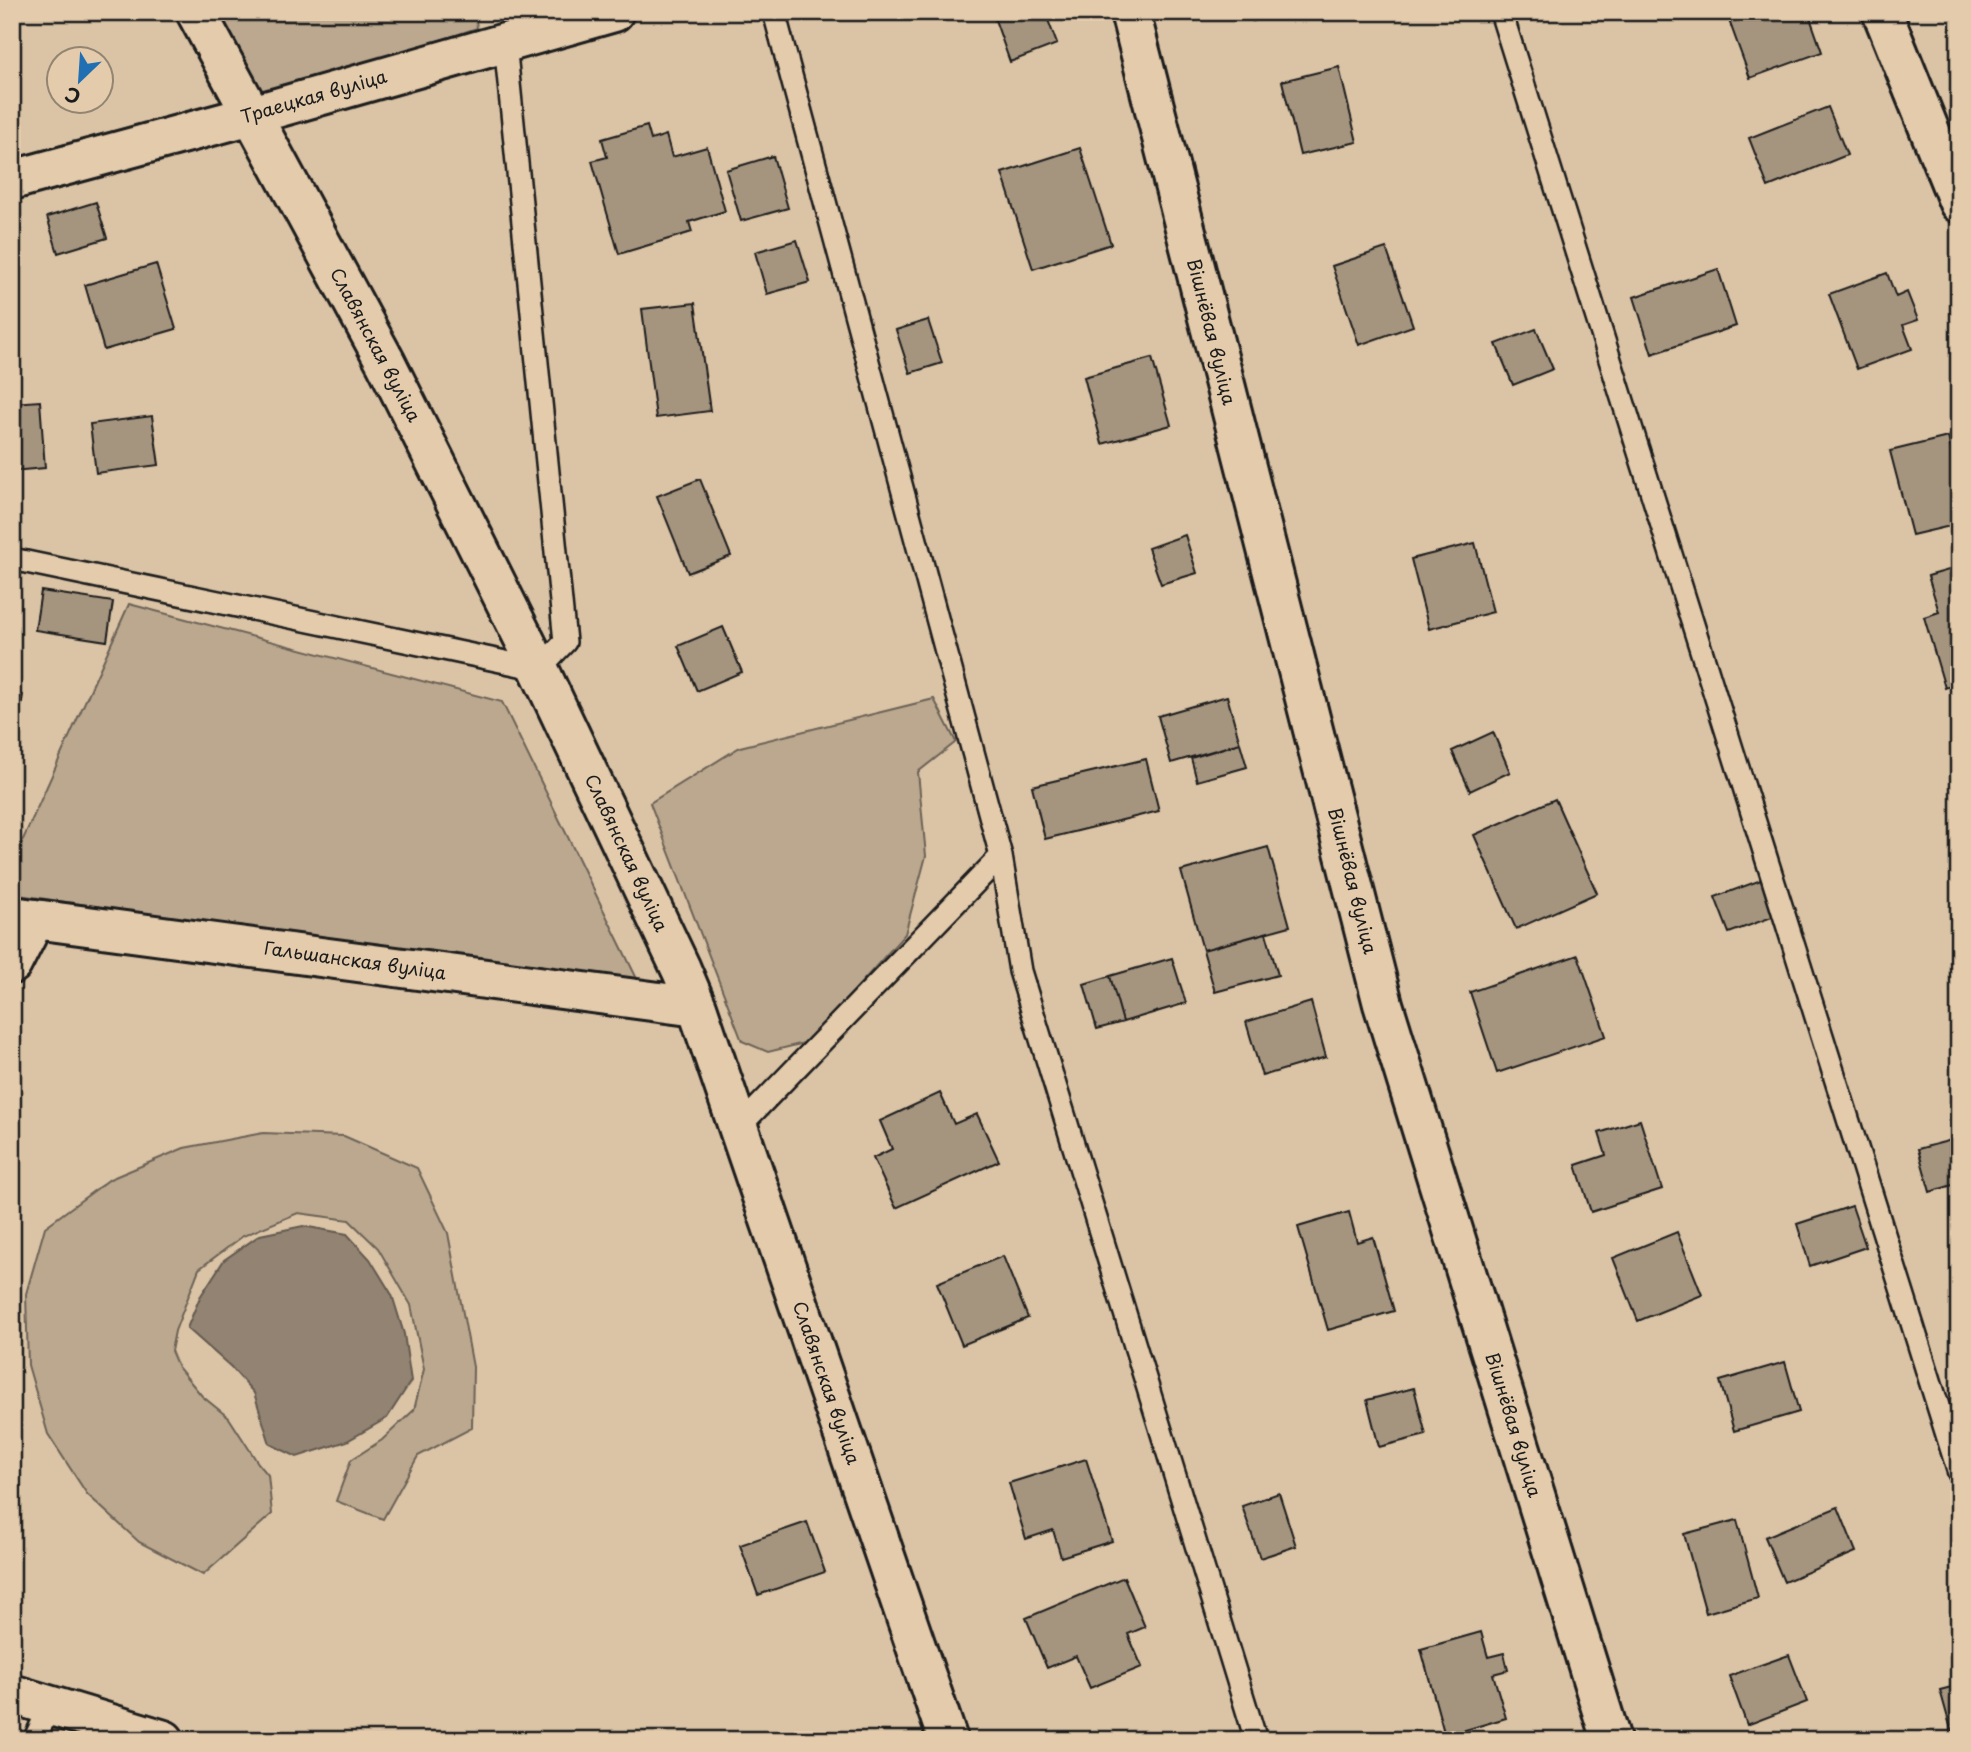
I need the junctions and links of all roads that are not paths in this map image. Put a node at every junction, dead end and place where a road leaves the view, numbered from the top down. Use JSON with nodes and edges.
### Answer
{"nodes":[{"id":1,"x":196,"y":12,"type":"edge"},
{"id":2,"x":614,"y":12,"type":"edge"},
{"id":3,"x":774,"y":12,"type":"edge"},
{"id":4,"x":1130,"y":12,"type":"edge"},
{"id":5,"x":1501,"y":12,"type":"edge"},
{"id":6,"x":1882,"y":12,"type":"edge"},
{"id":7,"x":505,"y":43,"type":"junction"},
{"id":8,"x":252,"y":115,"type":"junction"},
{"id":9,"x":12,"y":180,"type":"edge"},
{"id":10,"x":1959,"y":204,"type":"edge"},
{"id":11,"x":12,"y":559,"type":"edge"},
{"id":12,"x":539,"y":669,"type":"junction"},
{"id":13,"x":1001,"y":856,"type":"junction"},
{"id":14,"x":24,"y":917,"type":"edge"},
{"id":15,"x":12,"y":964,"type":"edge"},
{"id":16,"x":697,"y":1007,"type":"junction"},
{"id":17,"x":738,"y":1128,"type":"junction"},
{"id":18,"x":1959,"y":1473,"type":"edge"},
{"id":19,"x":12,"y":1694,"type":"edge"},
{"id":20,"x":51,"y":1705,"type":"junction"},
{"id":21,"x":34,"y":1740,"type":"edge"},
{"id":22,"x":164,"y":1740,"type":"edge"},
{"id":23,"x":948,"y":1740,"type":"edge"},
{"id":24,"x":1256,"y":1740,"type":"edge"},
{"id":25,"x":1611,"y":1740,"type":"edge"}],
"edges":[{"from":1,"to":8,"type":"street","name":"Славянская вуліца"},
{"from":2,"to":7,"type":"street","name":"Траецкая вуліца"},
{"from":3,"to":13,"type":"lane"},
{"from":4,"to":25,"type":"street","name":"Вішнёвая вуліца"},
{"from":5,"to":18,"type":"lane"},
{"from":6,"to":10,"type":"street"},
{"from":7,"to":8,"type":"street","name":"Траецкая вуліца"},
{"from":7,"to":12,"type":"lane"},
{"from":8,"to":9,"type":"street","name":"Траецкая вуліца"},
{"from":8,"to":12,"type":"street","name":"Славянская вуліца"},
{"from":11,"to":12,"type":"lane"},
{"from":12,"to":16,"type":"street","name":"Славянская вуліца"},
{"from":13,"to":17,"type":"lane"},
{"from":13,"to":24,"type":"lane"},
{"from":14,"to":15,"type":"street"},
{"from":14,"to":16,"type":"street","name":"Гальшанская вуліца"},
{"from":16,"to":17,"type":"street","name":"Славянская вуліца"},
{"from":17,"to":23,"type":"street","name":"Славянская вуліца"},
{"from":19,"to":20,"type":"street"},
{"from":20,"to":21,"type":"lane"},
{"from":20,"to":22,"type":"street"}]}
